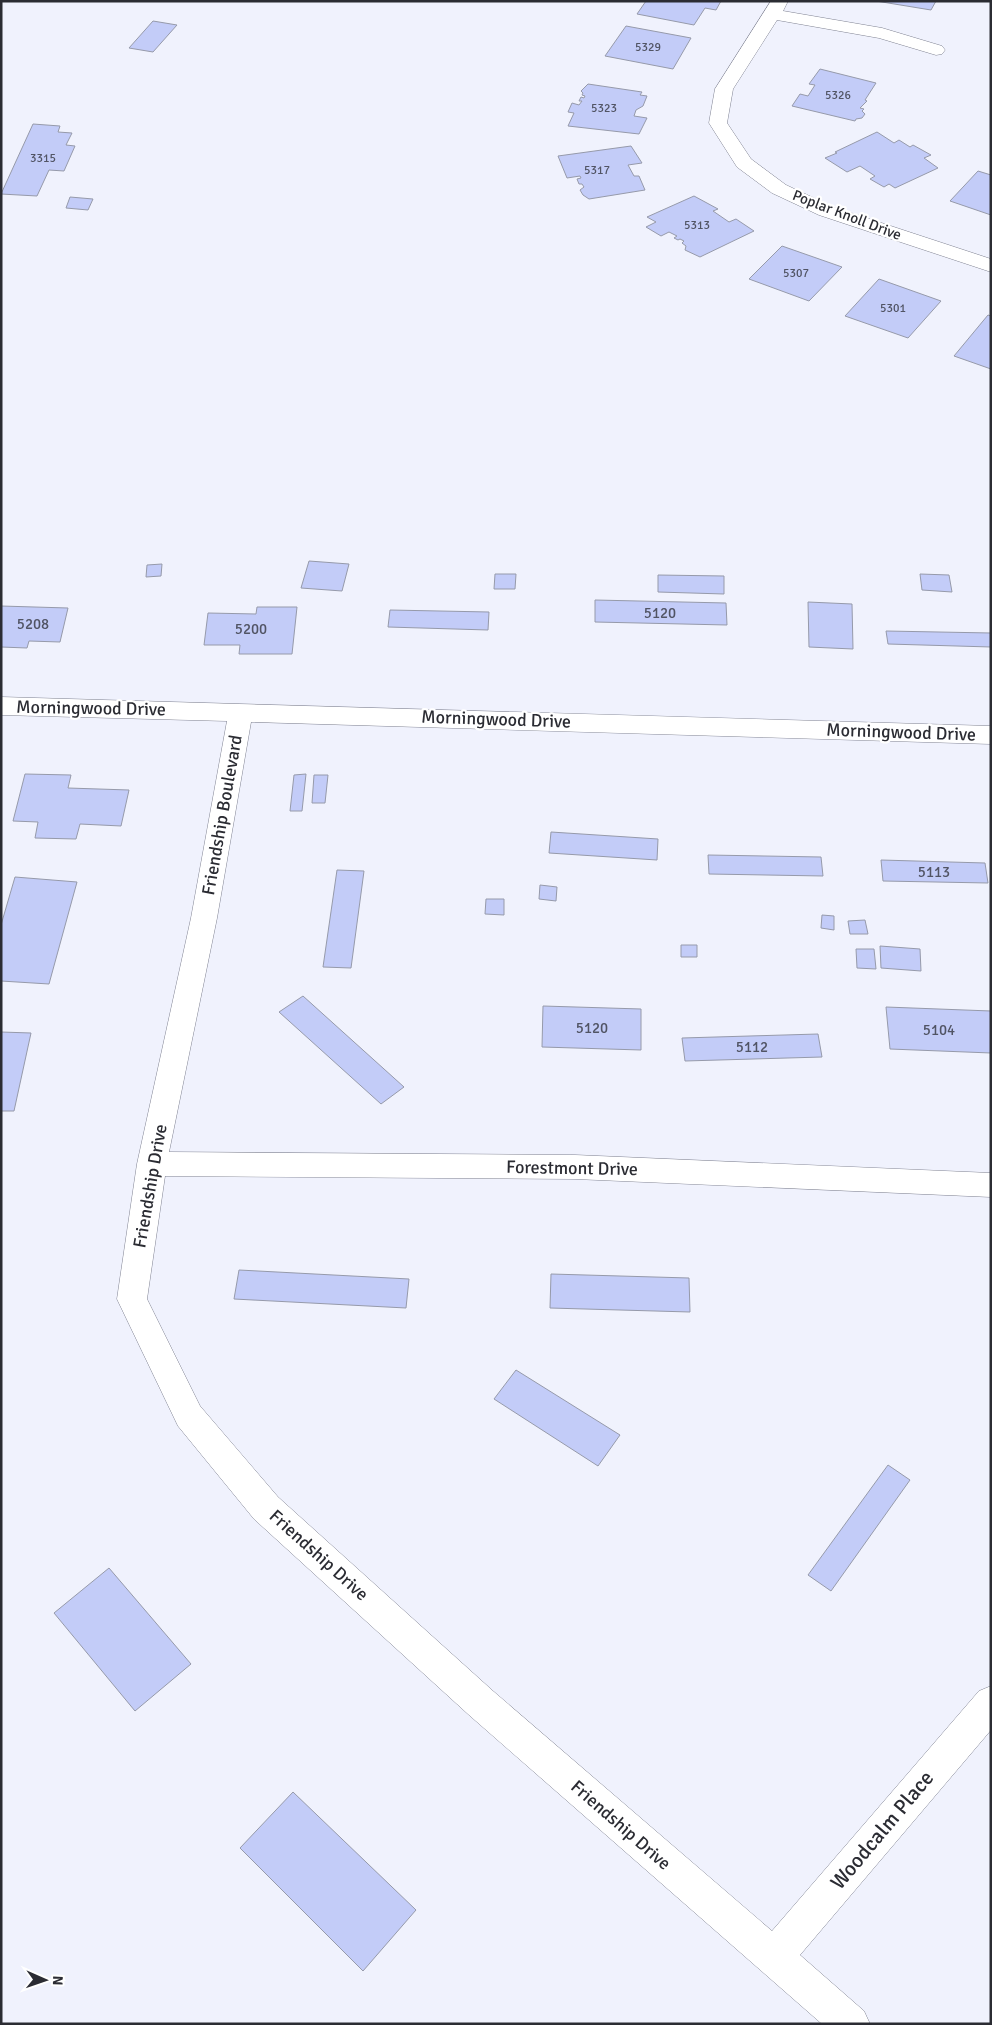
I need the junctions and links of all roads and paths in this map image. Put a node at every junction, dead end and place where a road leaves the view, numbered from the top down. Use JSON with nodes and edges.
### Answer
{"nodes":[{"id":1,"x":776,"y":8,"type":"edge"},
{"id":2,"x":936,"y":50,"type":"dead end"},
{"id":3,"x":991,"y":266,"type":"edge"},
{"id":4,"x":1,"y":706,"type":"edge"},
{"id":5,"x":240,"y":712,"type":"junction"},
{"id":6,"x":991,"y":735,"type":"edge"},
{"id":7,"x":204,"y":918,"type":"joint"},
{"id":8,"x":152,"y":1164,"type":"junction"},
{"id":9,"x":991,"y":1185,"type":"edge"},
{"id":10,"x":991,"y":1703,"type":"edge"},
{"id":11,"x":774,"y":1958,"type":"junction"},
{"id":12,"x":851,"y":2024,"type":"edge"}],
"edges":[{"from":1,"to":2,"type":"street"},
{"from":1,"to":3,"type":"street","name":"Poplar Knoll Drive"},
{"from":4,"to":5,"type":"street","name":"Morningwood Drive"},
{"from":5,"to":6,"type":"street","name":"Morningwood Drive"},
{"from":5,"to":7,"type":"street","name":"Friendship Boulevard"},
{"from":7,"to":8,"type":"street","name":"Friendship Drive"},
{"from":8,"to":9,"type":"street","name":"Forestmont Drive"},
{"from":8,"to":11,"type":"street","name":"Friendship Drive"},
{"from":10,"to":11,"type":"street","name":"Woodcalm Place"},
{"from":11,"to":12,"type":"street","name":"Friendship Drive"}]}
